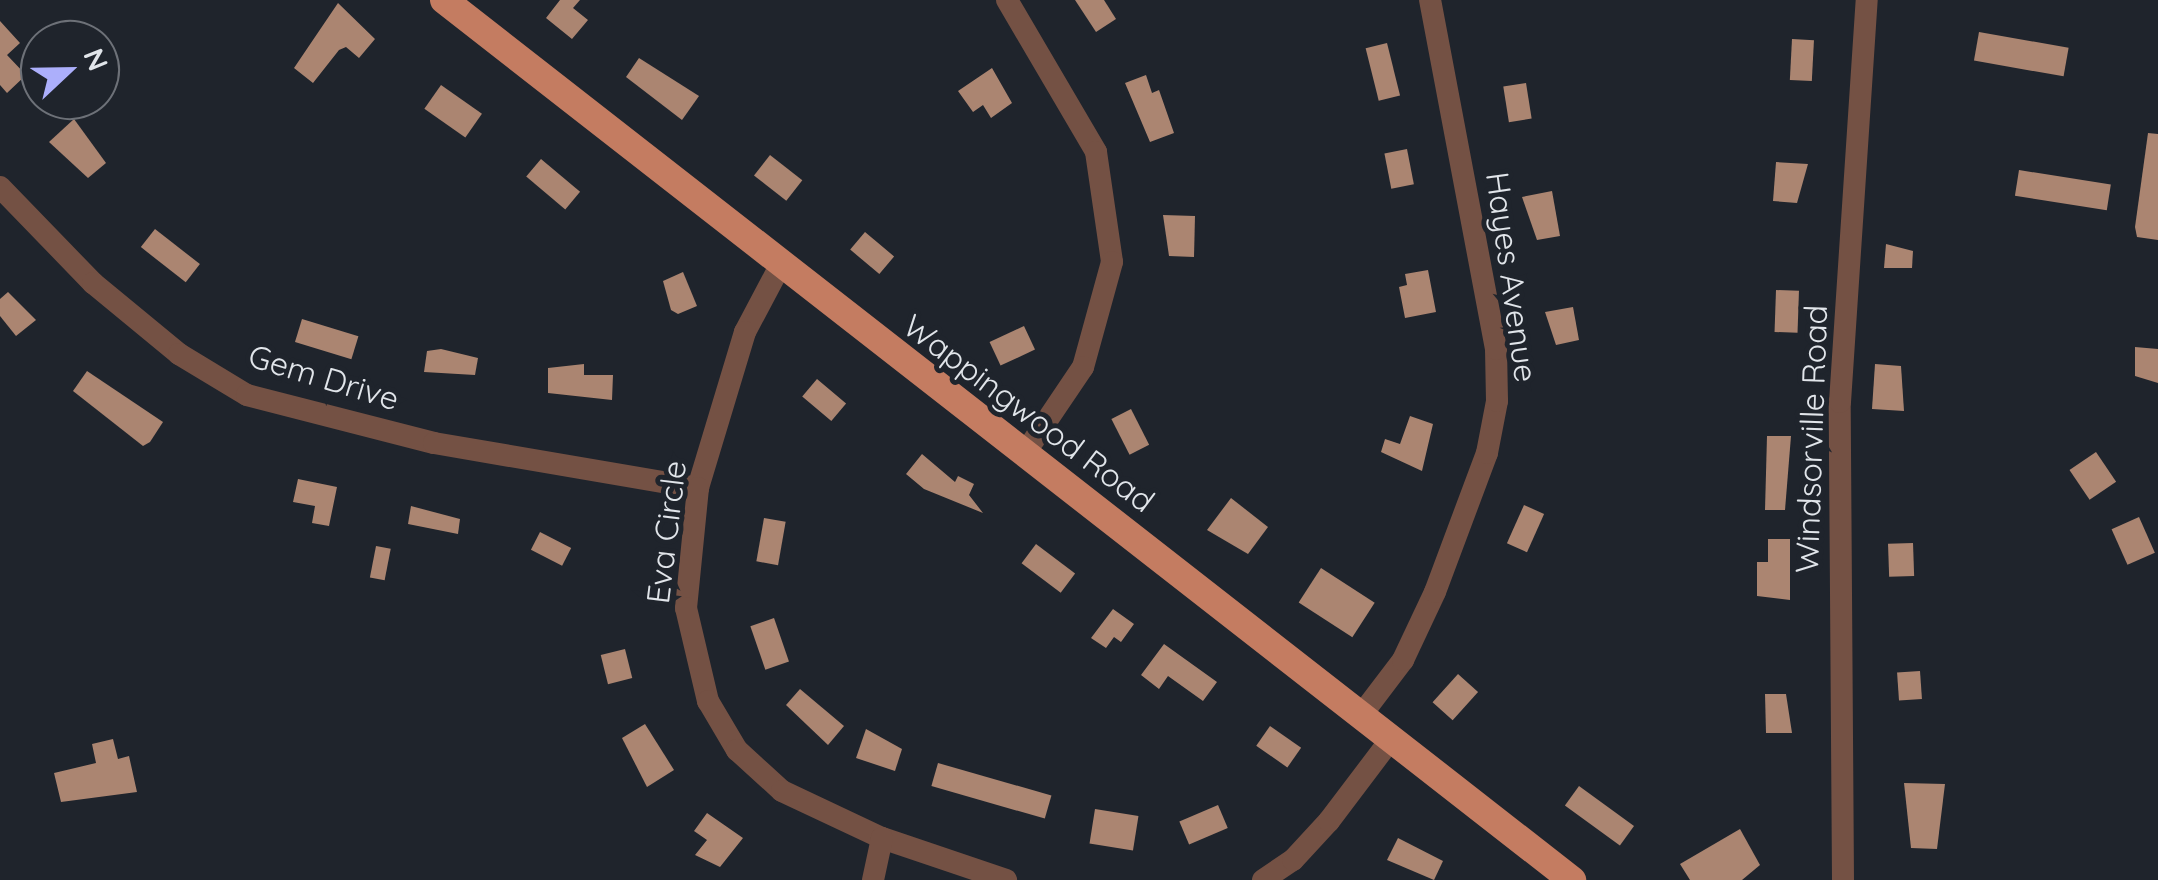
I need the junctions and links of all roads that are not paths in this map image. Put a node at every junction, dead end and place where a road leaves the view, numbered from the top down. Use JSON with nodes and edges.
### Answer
{"nodes":[{"id":1,"x":444,"y":0,"type":"edge"},
{"id":2,"x":1007,"y":0,"type":"edge"},
{"id":3,"x":1430,"y":0,"type":"edge"},
{"id":4,"x":1867,"y":0,"type":"edge"},
{"id":5,"x":0,"y":186,"type":"edge"},
{"id":6,"x":781,"y":264,"type":"junction"},
{"id":7,"x":1024,"y":452,"type":"junction"},
{"id":8,"x":698,"y":488,"type":"junction"},
{"id":9,"x":1362,"y":714,"type":"junction"},
{"id":10,"x":1391,"y":739,"type":"junction"},
{"id":11,"x":882,"y":838,"type":"junction"},
{"id":12,"x":873,"y":880,"type":"edge"},
{"id":13,"x":1006,"y":880,"type":"edge"},
{"id":14,"x":1263,"y":880,"type":"edge"},
{"id":15,"x":1572,"y":880,"type":"edge"},
{"id":16,"x":1843,"y":880,"type":"edge"}],
"edges":[{"from":1,"to":6,"type":"main road","name":"Wappingwood Road"},
{"from":2,"to":7,"type":"street"},
{"from":3,"to":9,"type":"street","name":"Hayes Avenue"},
{"from":4,"to":16,"type":"street","name":"Windsorville Road"},
{"from":5,"to":8,"type":"street","name":"Gem Drive"},
{"from":6,"to":7,"type":"main road","name":"Wappingwood Road"},
{"from":6,"to":8,"type":"street","name":"Eva Circle"},
{"from":7,"to":9,"type":"main road","name":"Wappingwood Road"},
{"from":8,"to":11,"type":"street","name":"Eva Circle"},
{"from":9,"to":10,"type":"main road","name":"Wappingwood Road"},
{"from":10,"to":14,"type":"street"},
{"from":10,"to":15,"type":"main road","name":"Wappingwood Road"},
{"from":11,"to":12,"type":"street"},
{"from":11,"to":13,"type":"street","name":"Eva Circle"}]}
